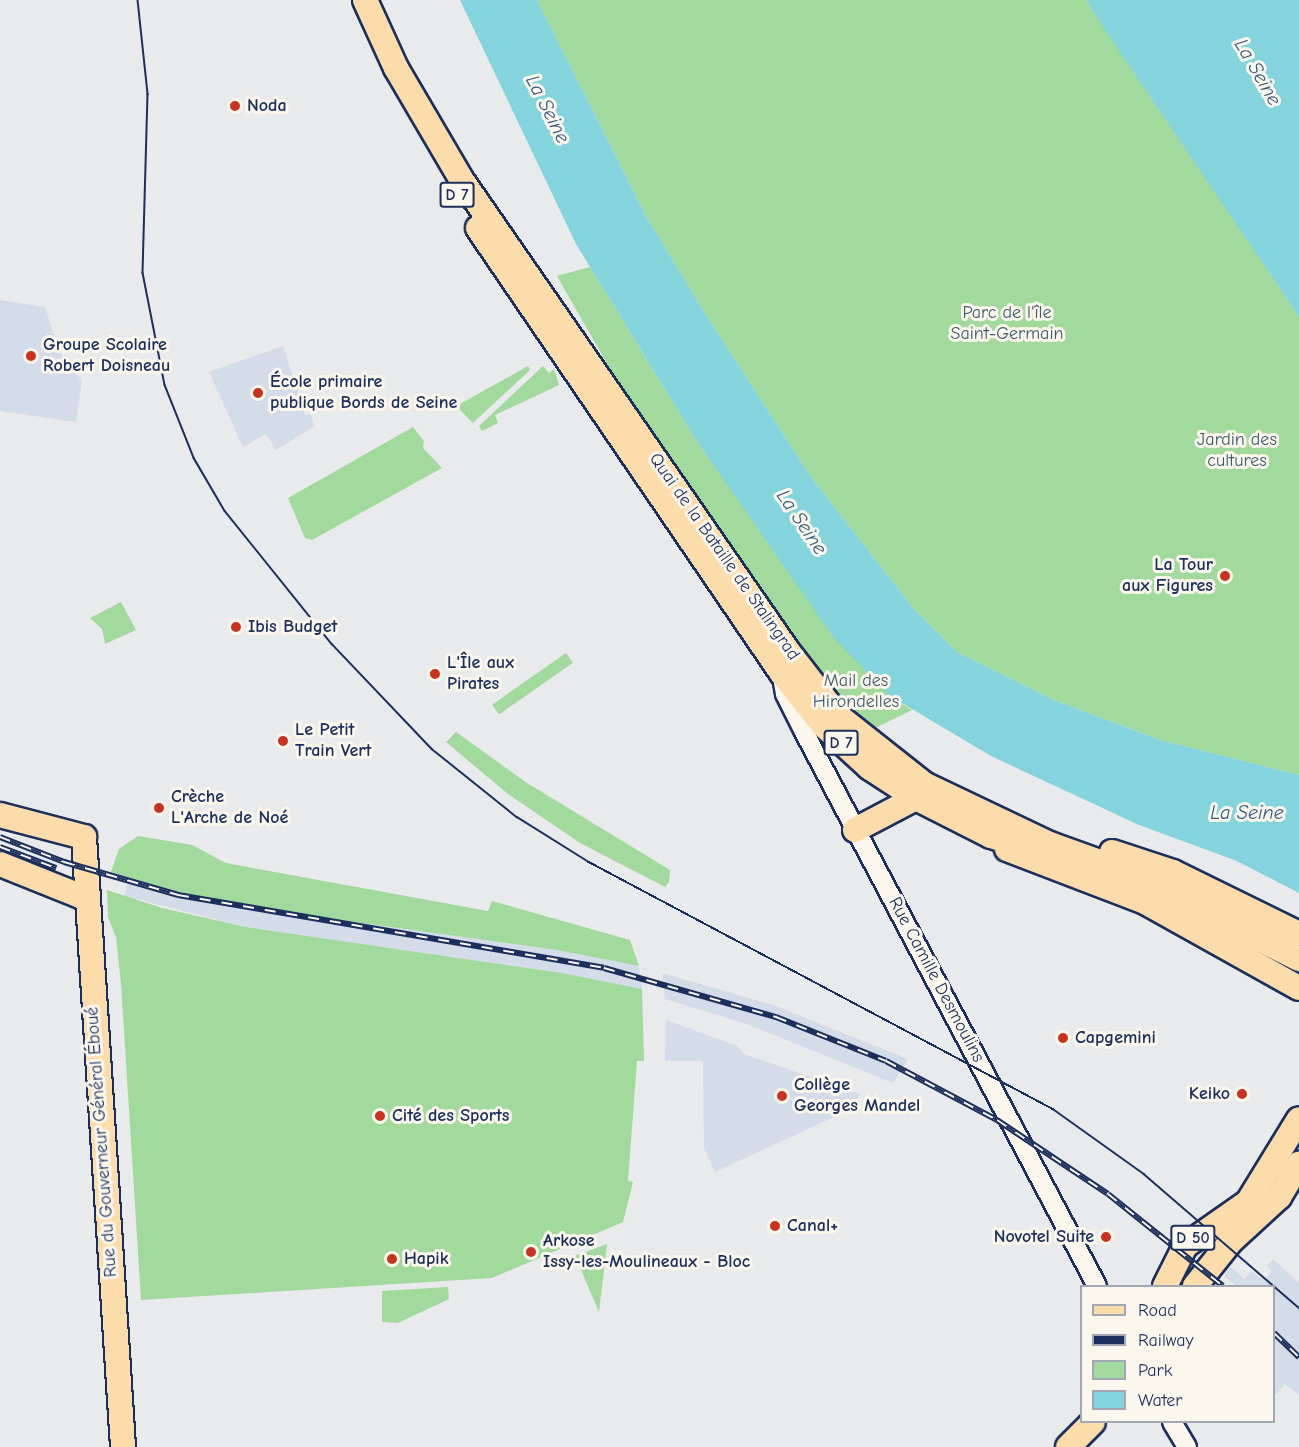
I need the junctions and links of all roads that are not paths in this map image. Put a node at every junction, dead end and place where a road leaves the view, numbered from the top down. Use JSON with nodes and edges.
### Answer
{"nodes":[{"id":1,"x":348,"y":0,"type":"edge"},
{"id":2,"x":365,"y":0,"type":"edge"},
{"id":3,"x":584,"y":355,"type":"junction"},
{"id":4,"x":581,"y":381,"type":"junction"},
{"id":5,"x":610,"y":391,"type":"junction"},
{"id":6,"x":781,"y":672,"type":"junction"},
{"id":7,"x":916,"y":798,"type":"junction"},
{"id":8,"x":0,"y":815,"type":"edge"},
{"id":9,"x":995,"y":829,"type":"junction"},
{"id":10,"x":855,"y":830,"type":"junction"},
{"id":11,"x":0,"y":864,"type":"edge"},
{"id":12,"x":85,"y":898,"type":"junction"},
{"id":13,"x":1299,"y":934,"type":"edge"},
{"id":14,"x":1299,"y":959,"type":"edge"},
{"id":15,"x":1299,"y":988,"type":"edge"},
{"id":16,"x":1299,"y":1119,"type":"edge"},
{"id":17,"x":1299,"y":1164,"type":"edge"},
{"id":18,"x":1095,"y":1285,"type":"edge"},
{"id":19,"x":1166,"y":1285,"type":"edge"},
{"id":20,"x":1197,"y":1285,"type":"edge"},
{"id":21,"x":1092,"y":1423,"type":"edge"},
{"id":22,"x":1173,"y":1423,"type":"edge"},
{"id":23,"x":123,"y":1447,"type":"edge"},
{"id":24,"x":1068,"y":1447,"type":"edge"},
{"id":25,"x":1187,"y":1447,"type":"edge"}],
"edges":[{"from":1,"to":4,"type":"main road","name":"Quai de la Bataille de Stalingrad","number":"D 7"},
{"from":2,"to":3,"type":"main road","name":"Quai de la Bataille de Stalingrad","number":"D 7"},
{"from":3,"to":4,"type":"main road"},
{"from":3,"to":5,"type":"main road","name":"Quai de la Bataille de Stalingrad","number":"D 7"},
{"from":4,"to":5,"type":"main road"},
{"from":4,"to":6,"type":"main road","name":"Quai de la Bataille de Stalingrad","number":"D 7"},
{"from":5,"to":9,"type":"main road","name":"Quai de la Bataille de Stalingrad","number":"D 7"},
{"from":6,"to":7,"type":"main road","name":"Quai de la Bataille de Stalingrad","number":"D 7"},
{"from":6,"to":10,"type":"street","name":"Rue Camille Desmoulins"},
{"from":7,"to":9,"type":"main road","name":"Quai de la Bataille de Stalingrad","number":"D 7"},
{"from":7,"to":10,"type":"main road"},
{"from":8,"to":12,"type":"main road","name":"Rue du Gouverneur Général Éboué"},
{"from":9,"to":13,"type":"main road"},
{"from":9,"to":14,"type":"main road","number":"D 7"},
{"from":9,"to":15,"type":"main road"},
{"from":10,"to":18,"type":"street","name":"Rue Camille Desmoulins"},
{"from":11,"to":12,"type":"main road"},
{"from":12,"to":23,"type":"main road","name":"Rue du Gouverneur Général Éboué"},
{"from":16,"to":19,"type":"main road","number":"D 50"},
{"from":17,"to":20,"type":"main road","number":"D 50"},
{"from":21,"to":24,"type":"main road"},
{"from":22,"to":25,"type":"street"}]}
